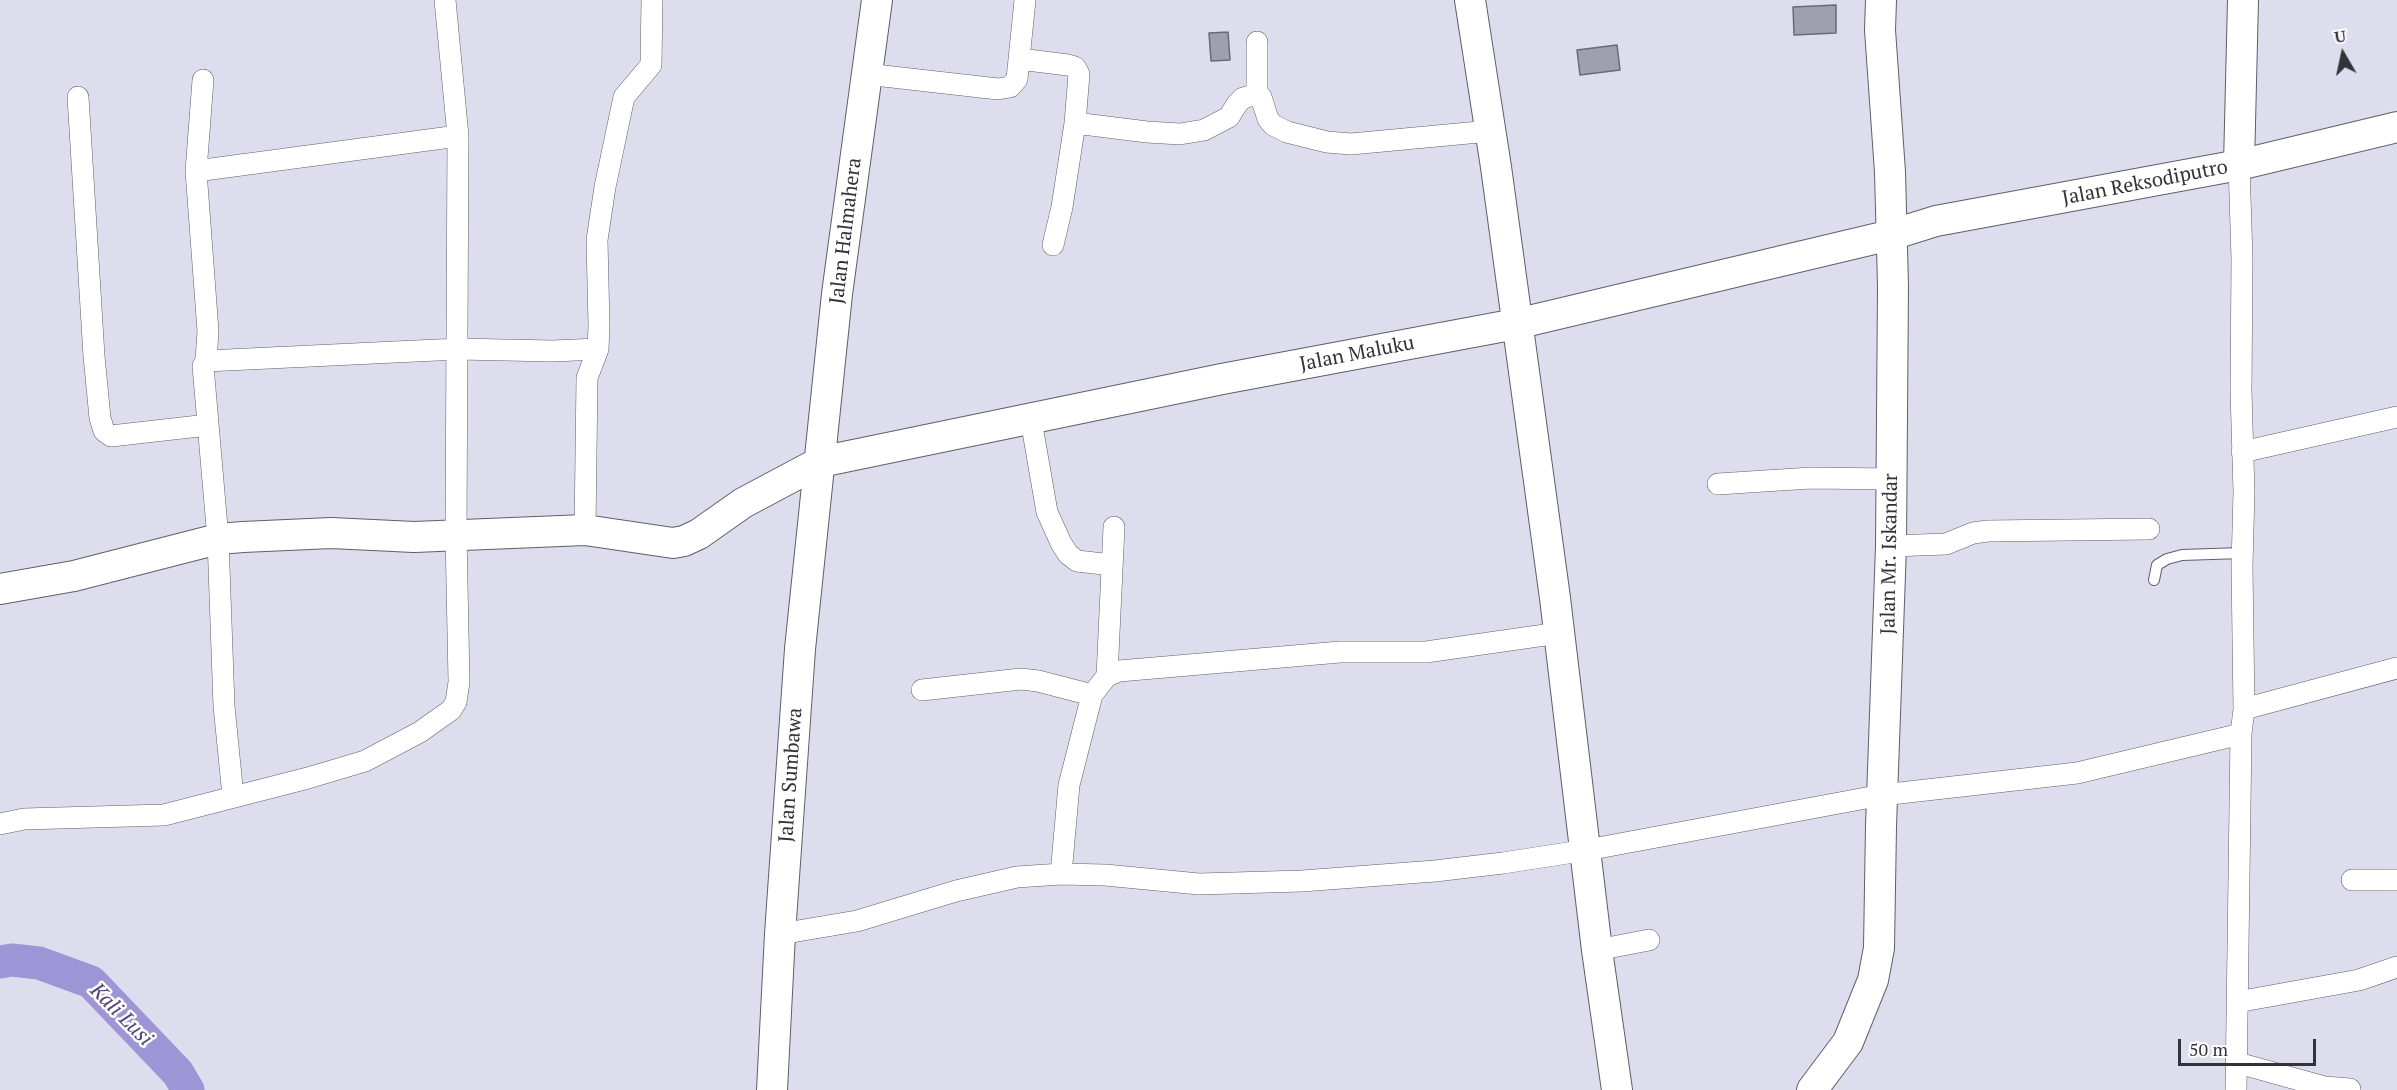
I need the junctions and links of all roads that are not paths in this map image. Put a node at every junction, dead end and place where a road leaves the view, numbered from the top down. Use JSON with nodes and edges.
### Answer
{"nodes":[{"id":1,"x":445,"y":0,"type":"edge"},
{"id":2,"x":652,"y":0,"type":"edge"},
{"id":3,"x":877,"y":0,"type":"edge"},
{"id":4,"x":1025,"y":0,"type":"edge"},
{"id":5,"x":1470,"y":0,"type":"edge"},
{"id":6,"x":1881,"y":0,"type":"edge"},
{"id":7,"x":2243,"y":0,"type":"edge"},
{"id":8,"x":1257,"y":42,"type":"dead end"},
{"id":9,"x":1019,"y":60,"type":"junction"},
{"id":10,"x":866,"y":75,"type":"junction"},
{"id":11,"x":203,"y":80,"type":"dead end"},
{"id":12,"x":1257,"y":94,"type":"junction"},
{"id":13,"x":78,"y":97,"type":"dead end"},
{"id":14,"x":1075,"y":123,"type":"junction"},
{"id":15,"x":2397,"y":127,"type":"edge"},
{"id":16,"x":1490,"y":131,"type":"junction"},
{"id":17,"x":458,"y":136,"type":"junction"},
{"id":18,"x":2239,"y":165,"type":"junction"},
{"id":19,"x":196,"y":171,"type":"junction"},
{"id":20,"x":1892,"y":235,"type":"junction"},
{"id":21,"x":1053,"y":244,"type":"dead end"},
{"id":22,"x":1516,"y":324,"type":"junction"},
{"id":23,"x":458,"y":349,"type":"junction"},
{"id":24,"x":598,"y":349,"type":"junction"},
{"id":25,"x":206,"y":361,"type":"junction"},
{"id":26,"x":2397,"y":417,"type":"edge"},
{"id":27,"x":1031,"y":420,"type":"junction"},
{"id":28,"x":208,"y":425,"type":"junction"},
{"id":29,"x":2242,"y":452,"type":"junction"},
{"id":30,"x":820,"y":462,"type":"junction"},
{"id":31,"x":1892,"y":479,"type":"junction"},
{"id":32,"x":1718,"y":484,"type":"dead end"},
{"id":33,"x":1114,"y":527,"type":"dead end"},
{"id":34,"x":2149,"y":529,"type":"dead end"},
{"id":35,"x":585,"y":530,"type":"junction"},
{"id":36,"x":456,"y":534,"type":"junction"},
{"id":37,"x":218,"y":539,"type":"junction"},
{"id":38,"x":1891,"y":546,"type":"junction"},
{"id":39,"x":2242,"y":553,"type":"junction"},
{"id":40,"x":1112,"y":565,"type":"junction"},
{"id":41,"x":2154,"y":580,"type":"dead end"},
{"id":42,"x":0,"y":589,"type":"edge"},
{"id":43,"x":1559,"y":633,"type":"junction"},
{"id":44,"x":2397,"y":668,"type":"edge"},
{"id":45,"x":1107,"y":676,"type":"junction"},
{"id":46,"x":922,"y":690,"type":"dead end"},
{"id":47,"x":1092,"y":694,"type":"junction"},
{"id":48,"x":2244,"y":709,"type":"junction"},
{"id":49,"x":2241,"y":734,"type":"junction"},
{"id":50,"x":1882,"y":795,"type":"junction"},
{"id":51,"x":233,"y":796,"type":"junction"},
{"id":52,"x":0,"y":824,"type":"edge"},
{"id":53,"x":1587,"y":850,"type":"junction"},
{"id":54,"x":1061,"y":874,"type":"junction"},
{"id":55,"x":2352,"y":880,"type":"dead end"},
{"id":56,"x":2397,"y":880,"type":"edge"},
{"id":57,"x":780,"y":934,"type":"junction"},
{"id":58,"x":1649,"y":940,"type":"dead end"},
{"id":59,"x":1598,"y":950,"type":"junction"},
{"id":60,"x":2397,"y":967,"type":"edge"},
{"id":61,"x":2237,"y":1002,"type":"junction"},
{"id":62,"x":2238,"y":1063,"type":"junction"},
{"id":63,"x":2350,"y":1089,"type":"edge"},
{"id":64,"x":772,"y":1090,"type":"edge"},
{"id":65,"x":1617,"y":1090,"type":"edge"},
{"id":66,"x":1812,"y":1090,"type":"edge"},
{"id":67,"x":2236,"y":1090,"type":"edge"}],
"edges":[{"from":1,"to":17,"type":"street"},
{"from":2,"to":24,"type":"street"},
{"from":3,"to":10,"type":"main road","name":"Jalan Halmahera"},
{"from":4,"to":9,"type":"street"},
{"from":5,"to":16,"type":"main road"},
{"from":6,"to":20,"type":"main road","name":"Jalan Mr. Iskandar"},
{"from":7,"to":18,"type":"main road"},
{"from":8,"to":12,"type":"street"},
{"from":9,"to":10,"type":"street"},
{"from":9,"to":14,"type":"street"},
{"from":10,"to":30,"type":"main road","name":"Jalan Halmahera"},
{"from":11,"to":19,"type":"street"},
{"from":12,"to":14,"type":"street"},
{"from":12,"to":16,"type":"street"},
{"from":13,"to":28,"type":"street"},
{"from":14,"to":21,"type":"street"},
{"from":15,"to":18,"type":"main road","name":"Jalan Reksodiputro"},
{"from":16,"to":22,"type":"main road"},
{"from":17,"to":19,"type":"street"},
{"from":17,"to":23,"type":"street"},
{"from":18,"to":20,"type":"main road","name":"Jalan Reksodiputro"},
{"from":18,"to":29,"type":"street"},
{"from":19,"to":25,"type":"street"},
{"from":20,"to":22,"type":"main road","name":"Jalan Maluku"},
{"from":20,"to":31,"type":"main road","name":"Jalan Mr. Iskandar"},
{"from":22,"to":27,"type":"main road","name":"Jalan Maluku"},
{"from":22,"to":43,"type":"main road"},
{"from":23,"to":24,"type":"street"},
{"from":23,"to":25,"type":"street"},
{"from":23,"to":36,"type":"street"},
{"from":24,"to":35,"type":"street"},
{"from":25,"to":28,"type":"street"},
{"from":26,"to":29,"type":"street"},
{"from":27,"to":30,"type":"main road","name":"Jalan Maluku"},
{"from":27,"to":40,"type":"street"},
{"from":28,"to":37,"type":"street"},
{"from":29,"to":39,"type":"street"},
{"from":30,"to":35,"type":"main road","name":"Jalan Maluku"},
{"from":30,"to":57,"type":"main road","name":"Jalan Sumbawa"},
{"from":31,"to":32,"type":"street"},
{"from":31,"to":38,"type":"main road","name":"Jalan Mr. Iskandar"},
{"from":33,"to":40,"type":"street"},
{"from":34,"to":38,"type":"street"},
{"from":35,"to":36,"type":"main road","name":"Jalan Maluku"},
{"from":36,"to":37,"type":"main road","name":"Jalan Maluku"},
{"from":36,"to":51,"type":"street"},
{"from":37,"to":42,"type":"main road","name":"Jalan Maluku"},
{"from":37,"to":51,"type":"street"},
{"from":38,"to":50,"type":"main road","name":"Jalan Mr. Iskandar"},
{"from":39,"to":41,"type":"lane"},
{"from":39,"to":48,"type":"street"},
{"from":40,"to":45,"type":"street"},
{"from":43,"to":45,"type":"street"},
{"from":43,"to":53,"type":"main road"},
{"from":44,"to":48,"type":"street"},
{"from":45,"to":47,"type":"street"},
{"from":46,"to":47,"type":"street"},
{"from":47,"to":54,"type":"street"},
{"from":48,"to":49,"type":"street"},
{"from":49,"to":50,"type":"street"},
{"from":49,"to":61,"type":"street"},
{"from":50,"to":53,"type":"street"},
{"from":50,"to":66,"type":"main road","name":"Jalan Mr. Iskandar"},
{"from":51,"to":52,"type":"street"},
{"from":53,"to":54,"type":"street"},
{"from":53,"to":59,"type":"main road"},
{"from":54,"to":57,"type":"street"},
{"from":55,"to":56,"type":"street"},
{"from":57,"to":64,"type":"main road","name":"Jalan Sumbawa"},
{"from":58,"to":59,"type":"street"},
{"from":59,"to":65,"type":"main road"},
{"from":60,"to":61,"type":"street"},
{"from":61,"to":62,"type":"street"},
{"from":62,"to":63,"type":"street"},
{"from":62,"to":67,"type":"street"}]}
